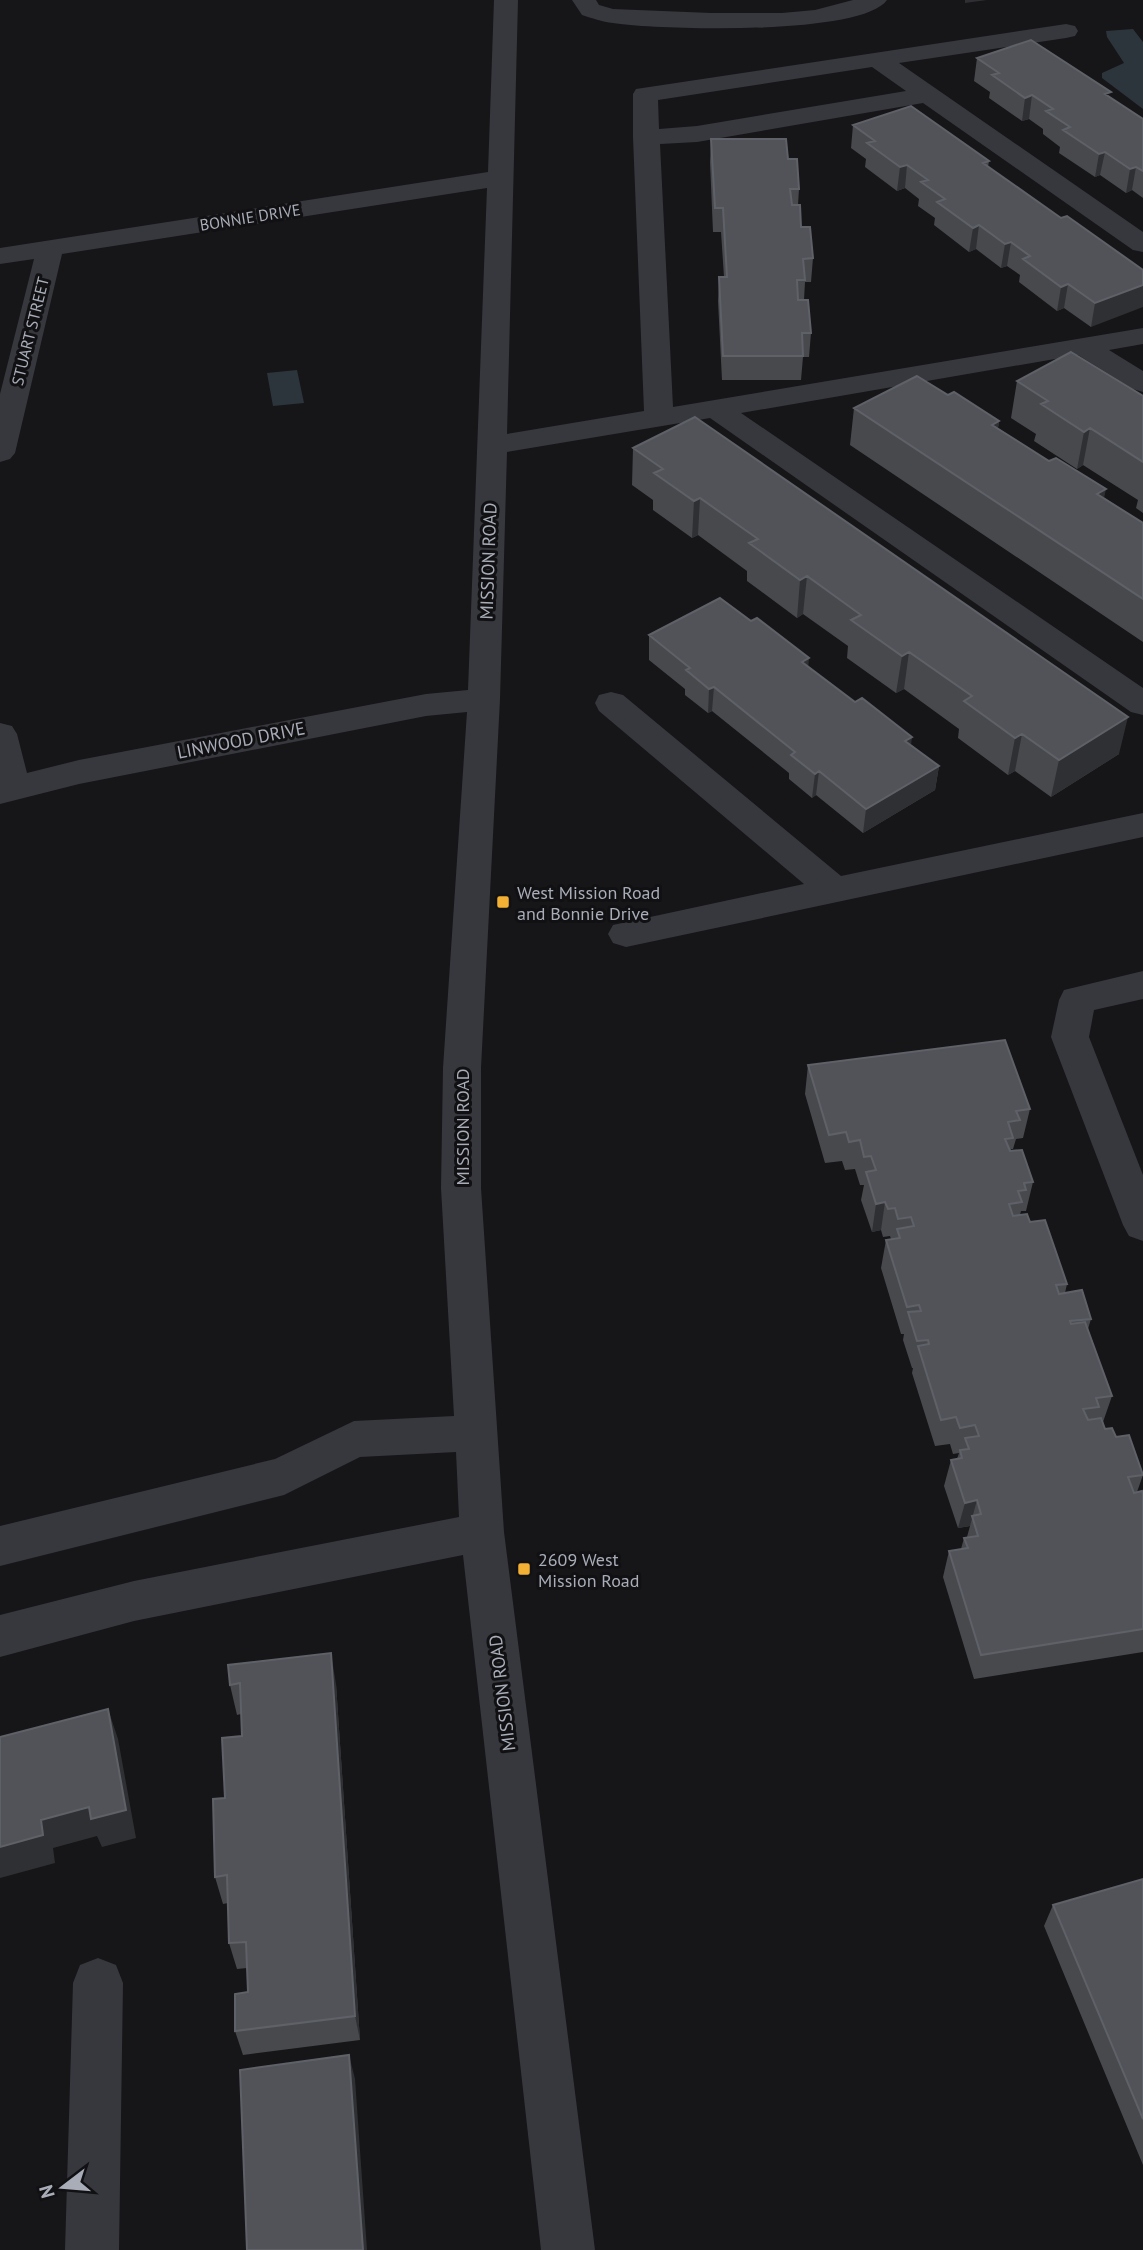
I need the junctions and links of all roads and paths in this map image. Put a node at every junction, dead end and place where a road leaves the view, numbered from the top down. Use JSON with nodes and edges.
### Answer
{"nodes":[{"id":1,"x":506,"y":0,"type":"edge"},
{"id":2,"x":584,"y":0,"type":"edge"},
{"id":3,"x":876,"y":0,"type":"edge"},
{"id":4,"x":1066,"y":31,"type":"dead end"},
{"id":5,"x":876,"y":60,"type":"junction"},
{"id":6,"x":928,"y":95,"type":"junction"},
{"id":7,"x":646,"y":138,"type":"junction"},
{"id":8,"x":501,"y":178,"type":"junction"},
{"id":9,"x":1143,"y":244,"type":"edge"},
{"id":10,"x":50,"y":248,"type":"junction"},
{"id":11,"x":0,"y":256,"type":"edge"},
{"id":12,"x":1143,"y":336,"type":"edge"},
{"id":13,"x":1083,"y":346,"type":"junction"},
{"id":14,"x":1143,"y":383,"type":"edge"},
{"id":15,"x":715,"y":408,"type":"junction"},
{"id":16,"x":659,"y":418,"type":"junction"},
{"id":17,"x":491,"y":446,"type":"junction"},
{"id":18,"x":0,"y":453,"type":"edge"},
{"id":19,"x":484,"y":699,"type":"junction"},
{"id":20,"x":611,"y":703,"type":"dead end"},
{"id":21,"x":1143,"y":704,"type":"edge"},
{"id":22,"x":0,"y":734,"type":"edge"},
{"id":23,"x":7,"y":790,"type":"edge"},
{"id":24,"x":1143,"y":825,"type":"edge"},
{"id":25,"x":835,"y":890,"type":"junction"},
{"id":26,"x":626,"y":934,"type":"dead end"},
{"id":27,"x":1143,"y":985,"type":"edge"},
{"id":28,"x":1143,"y":1225,"type":"edge"},
{"id":29,"x":475,"y":1433,"type":"junction"},
{"id":30,"x":482,"y":1532,"type":"junction"},
{"id":31,"x":0,"y":1546,"type":"edge"},
{"id":32,"x":0,"y":1636,"type":"edge"},
{"id":33,"x":98,"y":1983,"type":"dead end"},
{"id":34,"x":92,"y":2250,"type":"edge"},
{"id":35,"x":568,"y":2250,"type":"edge"}],
"edges":[{"from":1,"to":8,"type":"street","name":"MISSION ROAD"},
{"from":2,"to":3,"type":"street"},
{"from":4,"to":5,"type":"street"},
{"from":5,"to":6,"type":"street"},
{"from":5,"to":7,"type":"street"},
{"from":6,"to":7,"type":"street"},
{"from":6,"to":9,"type":"street"},
{"from":7,"to":16,"type":"street"},
{"from":8,"to":10,"type":"street","name":"BONNIE DRIVE"},
{"from":8,"to":17,"type":"street","name":"MISSION ROAD"},
{"from":10,"to":11,"type":"street","name":"BONNIE DRIVE"},
{"from":10,"to":18,"type":"street","name":"STUART STREET"},
{"from":12,"to":13,"type":"street"},
{"from":13,"to":14,"type":"street"},
{"from":13,"to":15,"type":"street"},
{"from":15,"to":16,"type":"street"},
{"from":15,"to":21,"type":"street"},
{"from":16,"to":17,"type":"street"},
{"from":17,"to":19,"type":"street","name":"MISSION ROAD"},
{"from":19,"to":23,"type":"street","name":"LINWOOD DRIVE"},
{"from":19,"to":29,"type":"street","name":"MISSION ROAD"},
{"from":20,"to":25,"type":"street"},
{"from":22,"to":23,"type":"street"},
{"from":24,"to":25,"type":"street"},
{"from":25,"to":26,"type":"street"},
{"from":27,"to":28,"type":"street"},
{"from":29,"to":30,"type":"street","name":"MISSION ROAD"},
{"from":29,"to":31,"type":"street"},
{"from":30,"to":32,"type":"street"},
{"from":30,"to":35,"type":"street","name":"MISSION ROAD"},
{"from":33,"to":34,"type":"street"}]}
